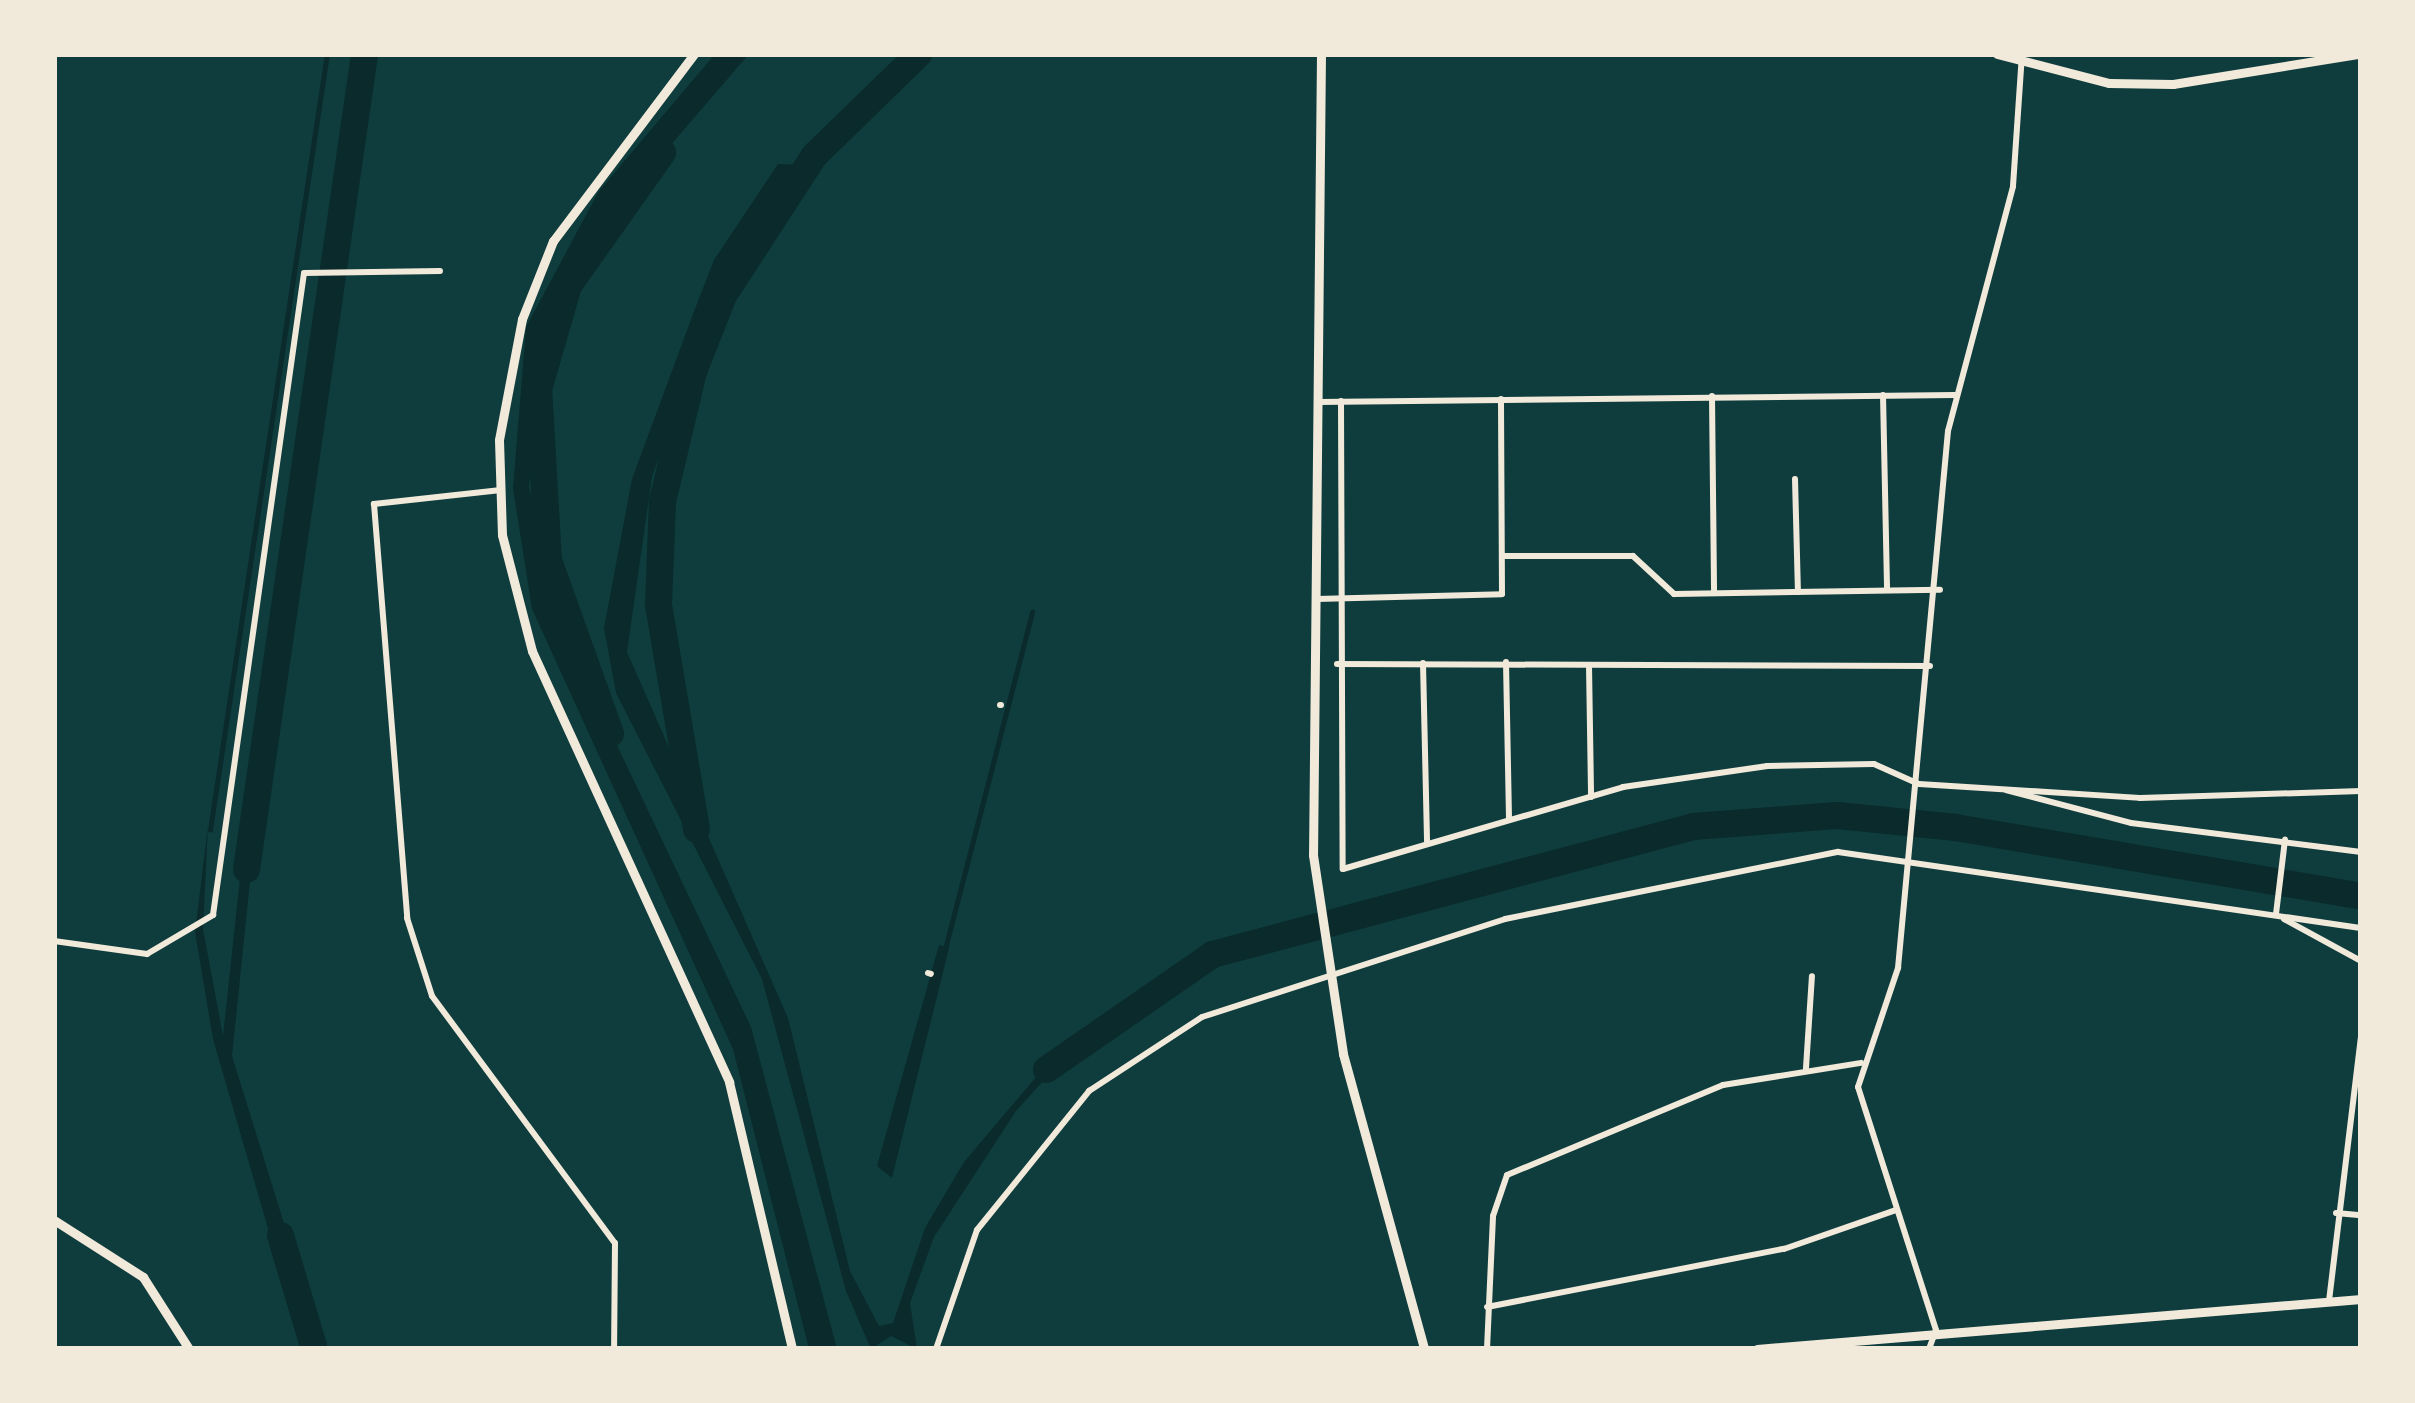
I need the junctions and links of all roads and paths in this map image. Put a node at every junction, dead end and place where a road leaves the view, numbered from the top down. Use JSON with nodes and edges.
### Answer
{"nodes":[{"id":1,"x":694,"y":54,"type":"edge"},
{"id":2,"x":1321,"y":54,"type":"edge"},
{"id":3,"x":1997,"y":54,"type":"edge"},
{"id":4,"x":2358,"y":54,"type":"edge"},
{"id":5,"x":2023,"y":59,"type":"edge"},
{"id":6,"x":440,"y":271,"type":"dead end"},
{"id":7,"x":1883,"y":395,"type":"junction"},
{"id":8,"x":1955,"y":395,"type":"junction"},
{"id":9,"x":1712,"y":397,"type":"junction"},
{"id":10,"x":1501,"y":399,"type":"junction"},
{"id":11,"x":1319,"y":401,"type":"junction"},
{"id":12,"x":1340,"y":401,"type":"junction"},
{"id":13,"x":1795,"y":479,"type":"dead end"},
{"id":14,"x":501,"y":490,"type":"junction"},
{"id":15,"x":1503,"y":556,"type":"junction"},
{"id":16,"x":1940,"y":590,"type":"junction"},
{"id":17,"x":1886,"y":591,"type":"junction"},
{"id":18,"x":1798,"y":592,"type":"junction"},
{"id":19,"x":1714,"y":593,"type":"junction"},
{"id":20,"x":1316,"y":599,"type":"junction"},
{"id":21,"x":1340,"y":599,"type":"junction"},
{"id":22,"x":1506,"y":662,"type":"junction"},
{"id":23,"x":1423,"y":663,"type":"junction"},
{"id":24,"x":1337,"y":664,"type":"junction"},
{"id":25,"x":1589,"y":665,"type":"junction"},
{"id":26,"x":1930,"y":666,"type":"junction"},
{"id":27,"x":1919,"y":784,"type":"junction"},
{"id":28,"x":2002,"y":789,"type":"junction"},
{"id":29,"x":2361,"y":791,"type":"edge"},
{"id":30,"x":1592,"y":796,"type":"junction"},
{"id":31,"x":1510,"y":820,"type":"junction"},
{"id":32,"x":2285,"y":840,"type":"junction"},
{"id":33,"x":1427,"y":844,"type":"junction"},
{"id":34,"x":2361,"y":852,"type":"edge"},
{"id":35,"x":1912,"y":858,"type":"junction"},
{"id":36,"x":2276,"y":910,"type":"junction"},
{"id":37,"x":2361,"y":928,"type":"edge"},
{"id":38,"x":54,"y":941,"type":"edge"},
{"id":39,"x":2361,"y":962,"type":"edge"},
{"id":40,"x":1326,"y":972,"type":"junction"},
{"id":41,"x":1811,"y":976,"type":"dead end"},
{"id":42,"x":2361,"y":1036,"type":"edge"},
{"id":43,"x":1861,"y":1064,"type":"junction"},
{"id":44,"x":1806,"y":1070,"type":"junction"},
{"id":45,"x":1896,"y":1210,"type":"junction"},
{"id":46,"x":2336,"y":1213,"type":"junction"},
{"id":47,"x":2361,"y":1215,"type":"edge"},
{"id":48,"x":54,"y":1220,"type":"edge"},
{"id":49,"x":2361,"y":1299,"type":"edge"},
{"id":50,"x":2329,"y":1301,"type":"junction"},
{"id":51,"x":1487,"y":1307,"type":"junction"},
{"id":52,"x":1936,"y":1330,"type":"junction"},
{"id":53,"x":189,"y":1349,"type":"edge"},
{"id":54,"x":614,"y":1349,"type":"edge"},
{"id":55,"x":793,"y":1349,"type":"edge"},
{"id":56,"x":936,"y":1349,"type":"edge"},
{"id":57,"x":1424,"y":1349,"type":"edge"},
{"id":58,"x":1487,"y":1349,"type":"edge"},
{"id":59,"x":1757,"y":1349,"type":"edge"},
{"id":60,"x":1929,"y":1349,"type":"edge"}],
"edges":[{"from":1,"to":14,"type":"street"},
{"from":2,"to":11,"type":"street"},
{"from":3,"to":5,"type":"street"},
{"from":4,"to":5,"type":"street"},
{"from":5,"to":8,"type":"street"},
{"from":6,"to":38,"type":"street"},
{"from":7,"to":8,"type":"street"},
{"from":7,"to":9,"type":"street"},
{"from":7,"to":17,"type":"street"},
{"from":8,"to":16,"type":"street"},
{"from":9,"to":10,"type":"street"},
{"from":9,"to":19,"type":"street"},
{"from":10,"to":12,"type":"street"},
{"from":10,"to":15,"type":"street"},
{"from":11,"to":12,"type":"street"},
{"from":11,"to":20,"type":"street"},
{"from":12,"to":21,"type":"street"},
{"from":13,"to":18,"type":"street"},
{"from":14,"to":54,"type":"street"},
{"from":14,"to":55,"type":"street"},
{"from":15,"to":19,"type":"street"},
{"from":15,"to":21,"type":"street"},
{"from":16,"to":17,"type":"street"},
{"from":16,"to":26,"type":"street"},
{"from":17,"to":18,"type":"street"},
{"from":18,"to":19,"type":"street"},
{"from":20,"to":21,"type":"street"},
{"from":20,"to":40,"type":"street"},
{"from":21,"to":24,"type":"street"},
{"from":22,"to":23,"type":"street"},
{"from":22,"to":25,"type":"street"},
{"from":22,"to":31,"type":"street"},
{"from":23,"to":24,"type":"street"},
{"from":23,"to":33,"type":"street"},
{"from":24,"to":33,"type":"street"},
{"from":25,"to":26,"type":"street"},
{"from":25,"to":30,"type":"street"},
{"from":26,"to":27,"type":"street"},
{"from":27,"to":28,"type":"street"},
{"from":27,"to":30,"type":"street"},
{"from":27,"to":35,"type":"street"},
{"from":28,"to":29,"type":"street"},
{"from":28,"to":32,"type":"street"},
{"from":30,"to":31,"type":"street"},
{"from":31,"to":33,"type":"street"},
{"from":32,"to":34,"type":"street"},
{"from":32,"to":36,"type":"street"},
{"from":35,"to":36,"type":"street"},
{"from":35,"to":40,"type":"street"},
{"from":35,"to":43,"type":"street"},
{"from":36,"to":37,"type":"street"},
{"from":36,"to":39,"type":"street"},
{"from":40,"to":56,"type":"street"},
{"from":40,"to":57,"type":"street"},
{"from":41,"to":44,"type":"street"},
{"from":42,"to":46,"type":"street"},
{"from":43,"to":44,"type":"street"},
{"from":43,"to":45,"type":"street"},
{"from":44,"to":51,"type":"street"},
{"from":45,"to":51,"type":"street"},
{"from":45,"to":52,"type":"street"},
{"from":46,"to":47,"type":"street"},
{"from":46,"to":50,"type":"street"},
{"from":48,"to":53,"type":"street"},
{"from":49,"to":50,"type":"street"},
{"from":50,"to":52,"type":"street"},
{"from":51,"to":58,"type":"street"},
{"from":52,"to":59,"type":"street"},
{"from":52,"to":60,"type":"street"}]}
